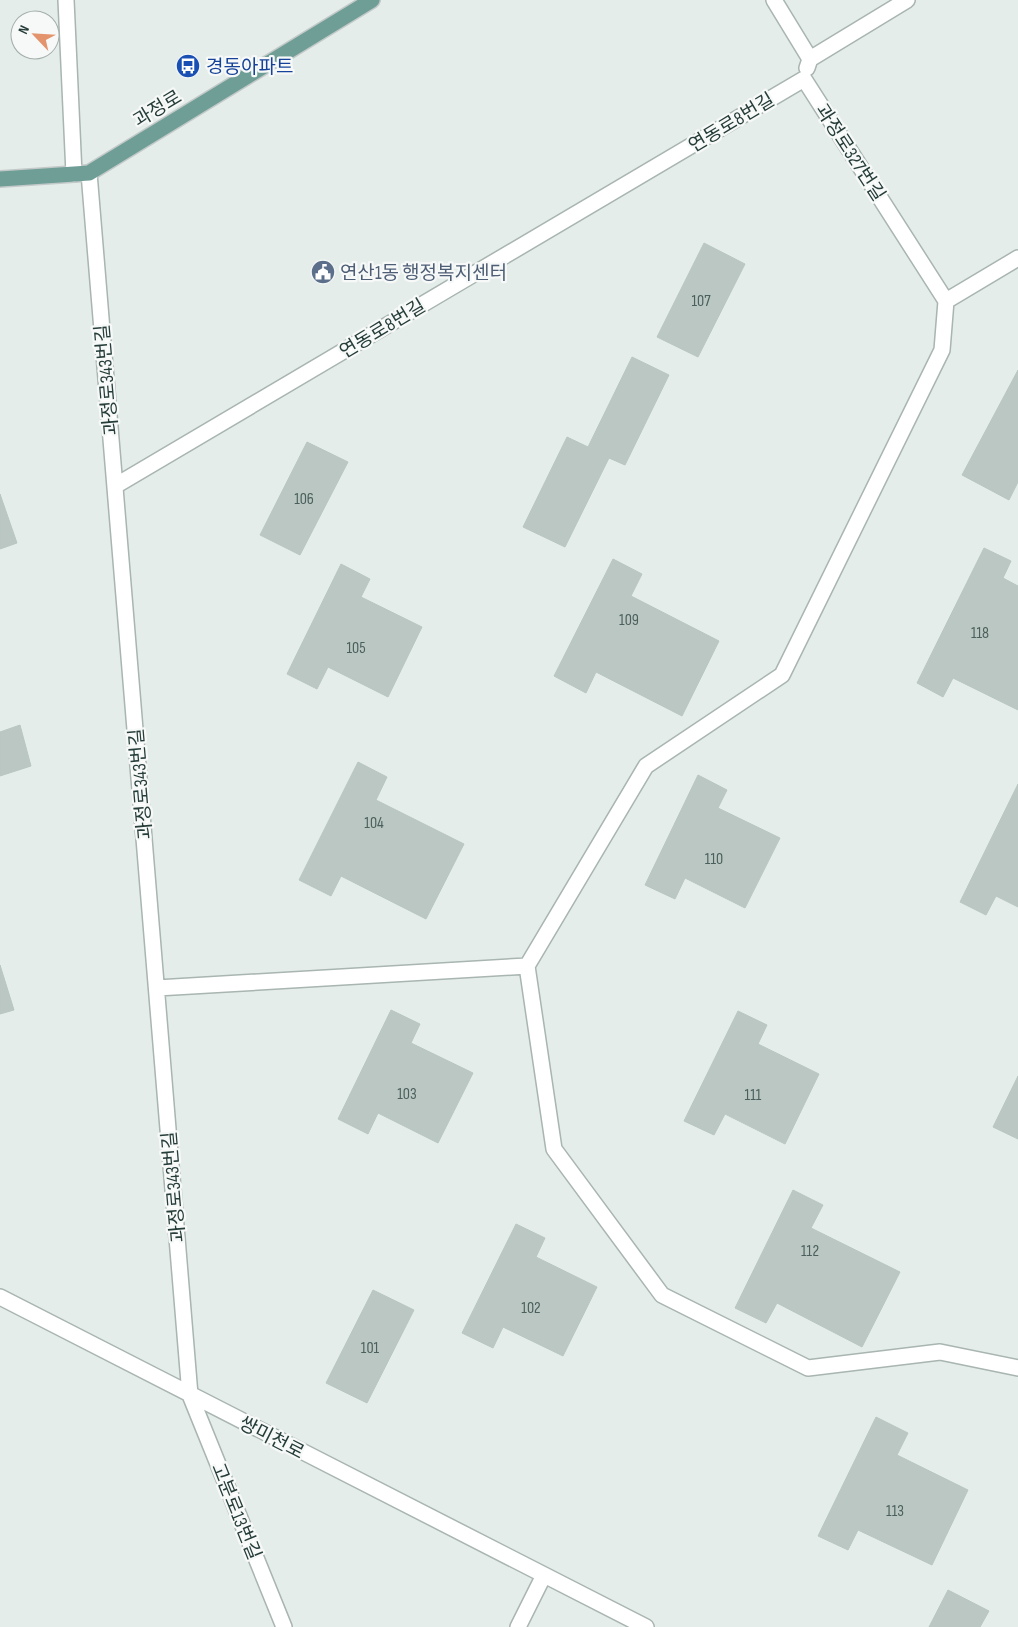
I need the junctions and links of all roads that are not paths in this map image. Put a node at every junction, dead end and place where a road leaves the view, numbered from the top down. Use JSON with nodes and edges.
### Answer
{"nodes":[{"id":1,"x":66,"y":0,"type":"edge"},
{"id":2,"x":372,"y":0,"type":"edge"},
{"id":3,"x":774,"y":0,"type":"edge"},
{"id":4,"x":908,"y":0,"type":"edge"},
{"id":5,"x":810,"y":60,"type":"junction"},
{"id":6,"x":804,"y":79,"type":"junction"},
{"id":7,"x":81,"y":173,"type":"junction"},
{"id":8,"x":0,"y":179,"type":"edge"},
{"id":9,"x":1018,"y":258,"type":"edge"},
{"id":10,"x":946,"y":301,"type":"junction"},
{"id":11,"x":115,"y":486,"type":"junction"},
{"id":12,"x":527,"y":966,"type":"junction"},
{"id":13,"x":156,"y":988,"type":"junction"},
{"id":14,"x":0,"y":1297,"type":"edge"},
{"id":15,"x":1018,"y":1368,"type":"edge"},
{"id":16,"x":190,"y":1395,"type":"junction"},
{"id":17,"x":544,"y":1575,"type":"junction"},
{"id":18,"x":284,"y":1627,"type":"edge"},
{"id":19,"x":518,"y":1627,"type":"edge"},
{"id":20,"x":646,"y":1627,"type":"edge"}],
"edges":[{"from":1,"to":7,"type":"street","name":"과정로343번길"},
{"from":2,"to":7,"type":"main road","name":"과정로"},
{"from":3,"to":5,"type":"street"},
{"from":4,"to":5,"type":"street"},
{"from":5,"to":6,"type":"street"},
{"from":6,"to":10,"type":"street","name":"과정로327번길"},
{"from":6,"to":11,"type":"street","name":"연동로8번길"},
{"from":7,"to":8,"type":"main road","name":"과정로"},
{"from":7,"to":11,"type":"street","name":"과정로343번길"},
{"from":9,"to":10,"type":"street"},
{"from":10,"to":12,"type":"street"},
{"from":11,"to":13,"type":"street","name":"과정로343번길"},
{"from":12,"to":13,"type":"street"},
{"from":12,"to":15,"type":"street"},
{"from":13,"to":16,"type":"street","name":"과정로343번길"},
{"from":14,"to":16,"type":"street","name":"쌍미천로"},
{"from":16,"to":17,"type":"street","name":"쌍미천로"},
{"from":16,"to":18,"type":"street","name":"고분로13번길"},
{"from":17,"to":19,"type":"street"},
{"from":17,"to":20,"type":"street","name":"쌍미천로"}]}
